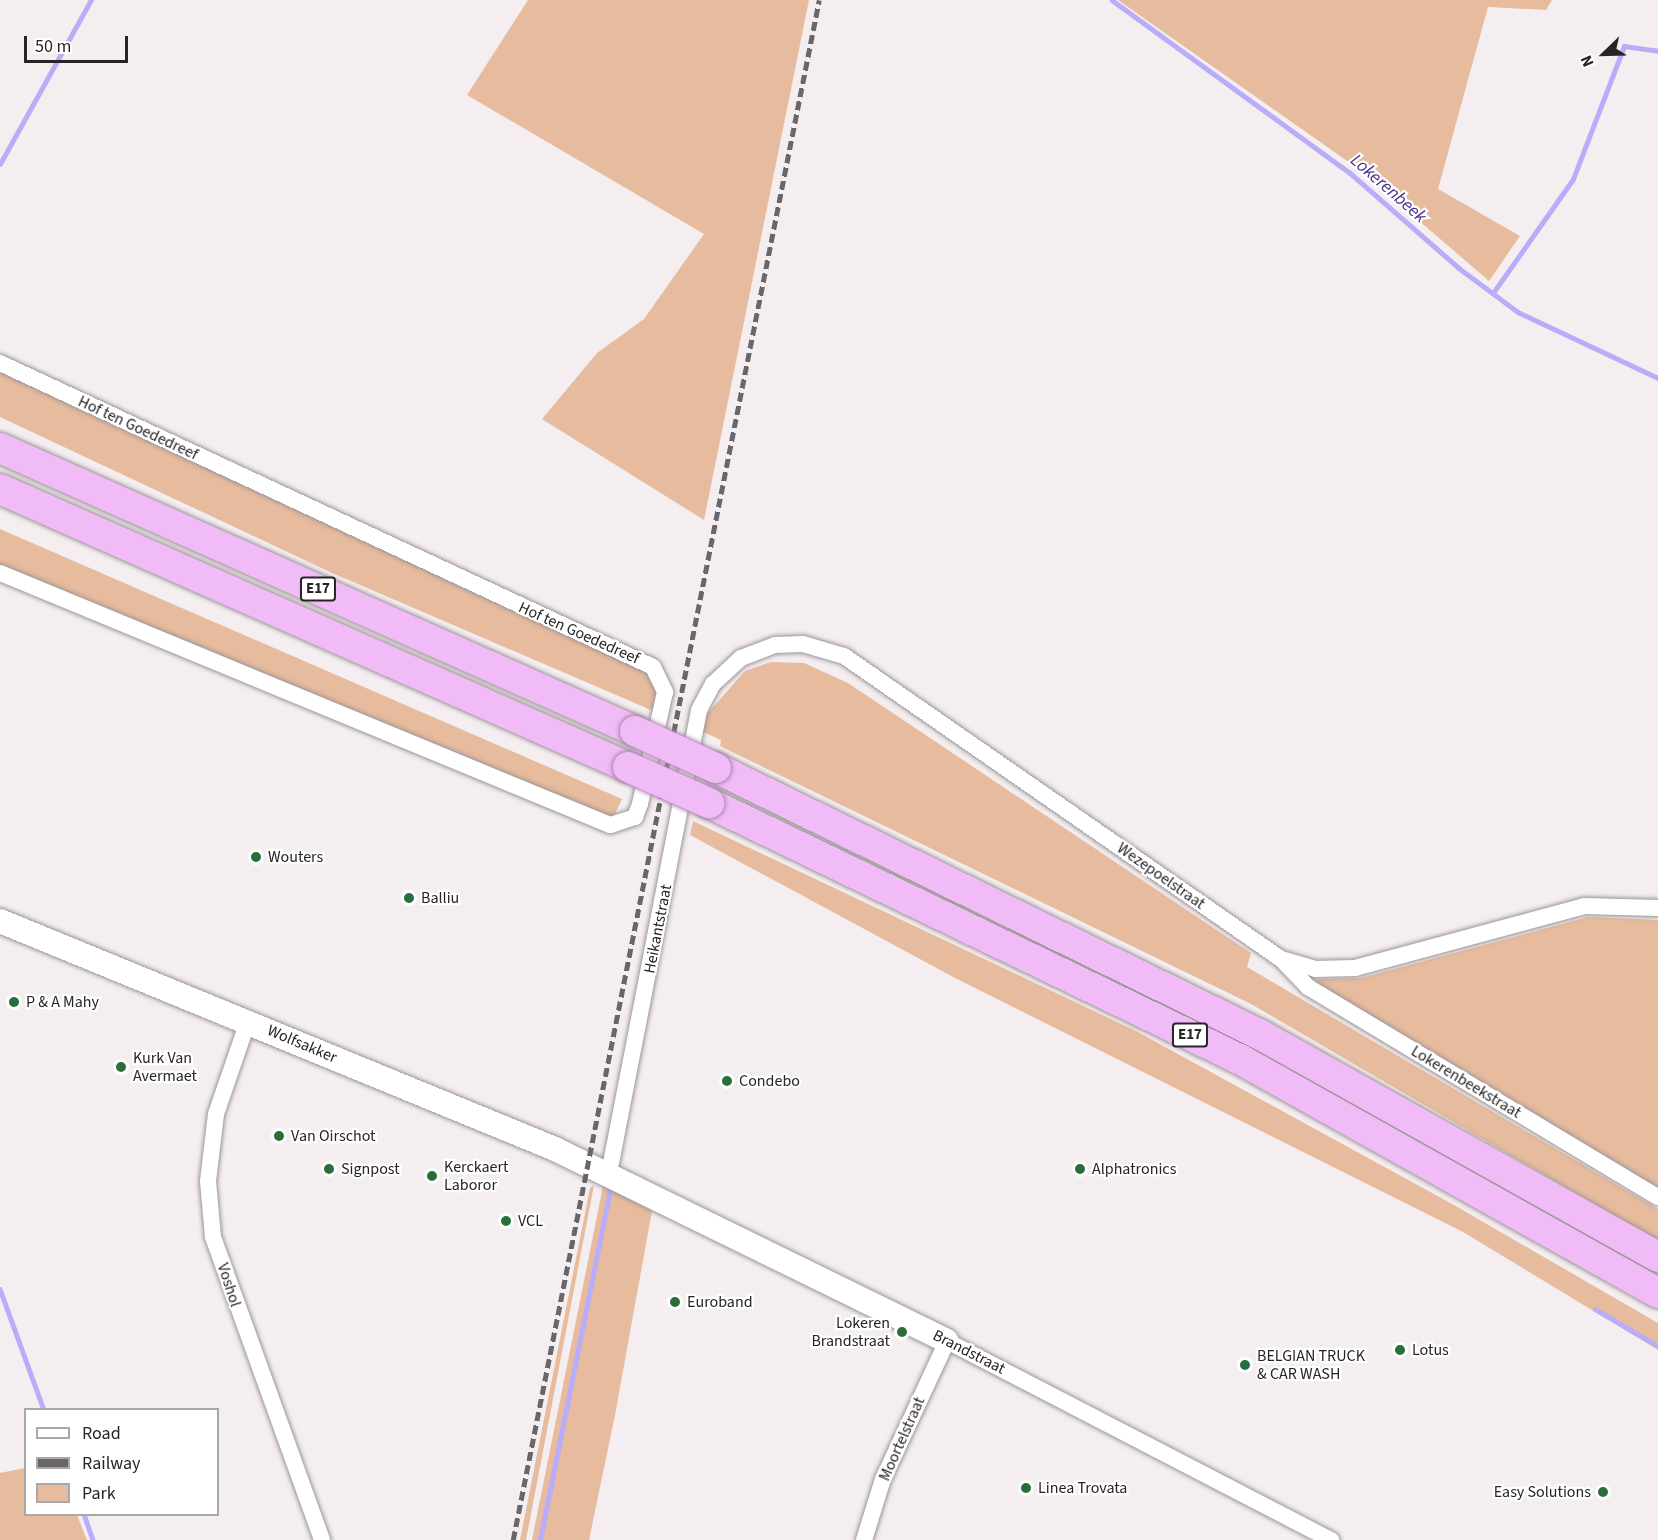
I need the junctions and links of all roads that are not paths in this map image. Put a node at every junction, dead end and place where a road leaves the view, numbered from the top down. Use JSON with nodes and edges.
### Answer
{"nodes":[{"id":1,"x":0,"y":363,"type":"edge"},
{"id":2,"x":0,"y":431,"type":"edge"},
{"id":3,"x":0,"y":448,"type":"edge"},
{"id":4,"x":76,"y":481,"type":"junction"},
{"id":5,"x":0,"y":489,"type":"edge"},
{"id":6,"x":0,"y":573,"type":"edge"},
{"id":7,"x":709,"y":690,"type":"joint"},
{"id":8,"x":1658,"y":908,"type":"edge"},
{"id":9,"x":0,"y":921,"type":"edge"},
{"id":10,"x":1281,"y":959,"type":"junction"},
{"id":11,"x":248,"y":1022,"type":"junction"},
{"id":12,"x":602,"y":1173,"type":"junction"},
{"id":13,"x":1658,"y":1197,"type":"edge"},
{"id":14,"x":1658,"y":1257,"type":"edge"},
{"id":15,"x":1658,"y":1293,"type":"edge"},
{"id":16,"x":947,"y":1341,"type":"junction"},
{"id":17,"x":322,"y":1540,"type":"edge"},
{"id":18,"x":864,"y":1540,"type":"edge"},
{"id":19,"x":1331,"y":1540,"type":"edge"}],
"edges":[{"from":1,"to":6,"type":"street","name":"Hof ten Goededreef"},
{"from":2,"to":4,"type":"highway"},
{"from":3,"to":4,"type":"highway","number":"E17"},
{"from":4,"to":14,"type":"highway","number":"E17","bridge":true},
{"from":5,"to":15,"type":"highway","number":"E17","bridge":true},
{"from":7,"to":10,"type":"street","name":"Wezepoelstraat"},
{"from":7,"to":12,"type":"street","name":"Heikantstraat"},
{"from":8,"to":10,"type":"street","name":"Wezepoelstraat"},
{"from":9,"to":11,"type":"street","name":"Wolfsakker"},
{"from":10,"to":13,"type":"street","name":"Lokerenbeekstraat"},
{"from":11,"to":12,"type":"street","name":"Wolfsakker"},
{"from":11,"to":17,"type":"street","name":"Voshol"},
{"from":12,"to":16,"type":"street","name":"Brandstraat"},
{"from":16,"to":18,"type":"street","name":"Moortelstraat"},
{"from":16,"to":19,"type":"street","name":"Brandstraat"}]}
